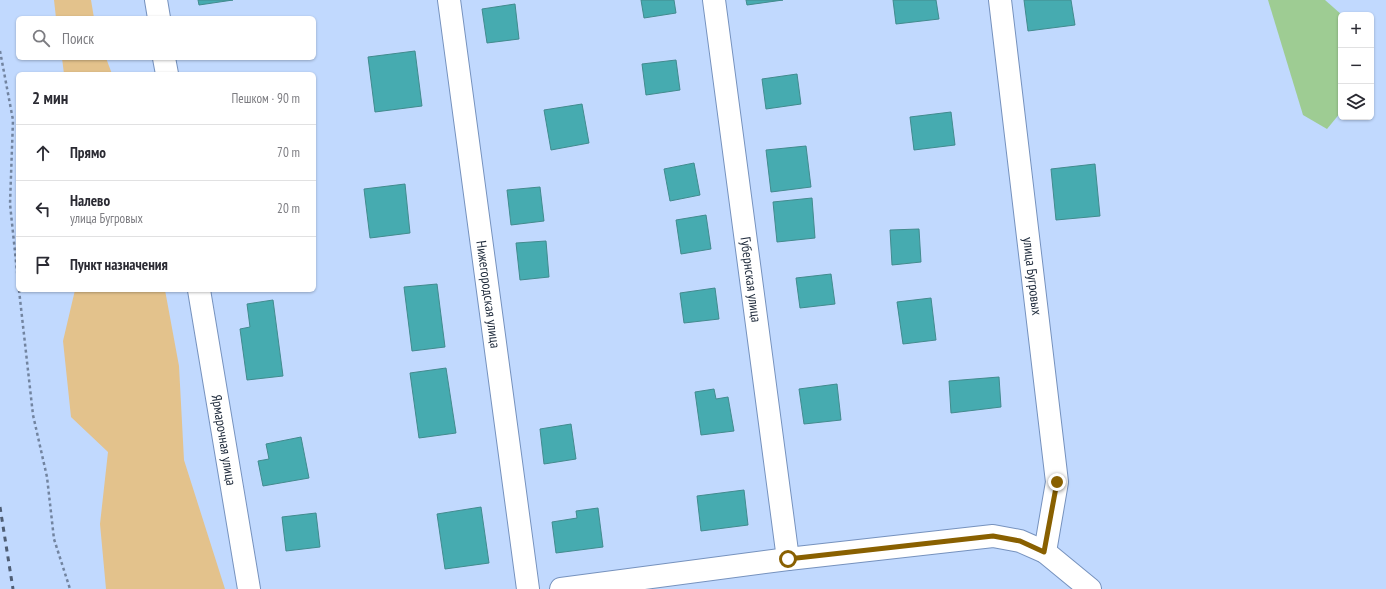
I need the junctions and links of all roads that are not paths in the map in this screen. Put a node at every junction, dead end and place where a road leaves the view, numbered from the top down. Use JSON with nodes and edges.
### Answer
{"nodes":[{"id":1,"x":156,"y":0,"type":"edge"},
{"id":2,"x":449,"y":0,"type":"edge"},
{"id":3,"x":714,"y":0,"type":"edge"},
{"id":4,"x":1000,"y":0,"type":"edge"},
{"id":5,"x":159,"y":16,"type":"edge"},
{"id":6,"x":164,"y":60,"type":"edge"},
{"id":7,"x":166,"y":72,"type":"edge"},
{"id":8,"x":199,"y":292,"type":"edge"},
{"id":9,"x":1044,"y":552,"type":"junction"},
{"id":10,"x":788,"y":559,"type":"junction"},
{"id":11,"x":249,"y":589,"type":"edge"},
{"id":12,"x":528,"y":589,"type":"edge"},
{"id":13,"x":561,"y":589,"type":"edge"},
{"id":14,"x":1090,"y":589,"type":"edge"}],
"edges":[{"from":1,"to":5,"type":"street"},
{"from":2,"to":12,"type":"street","name":"Нижегородская улица"},
{"from":3,"to":10,"type":"street","name":"Губернская улица"},
{"from":4,"to":9,"type":"street","name":"улица Бугровых"},
{"from":6,"to":7,"type":"street"},
{"from":8,"to":11,"type":"street","name":"Ярмарочная улица"},
{"from":9,"to":10,"type":"street"},
{"from":9,"to":14,"type":"street"},
{"from":10,"to":13,"type":"street"}]}
